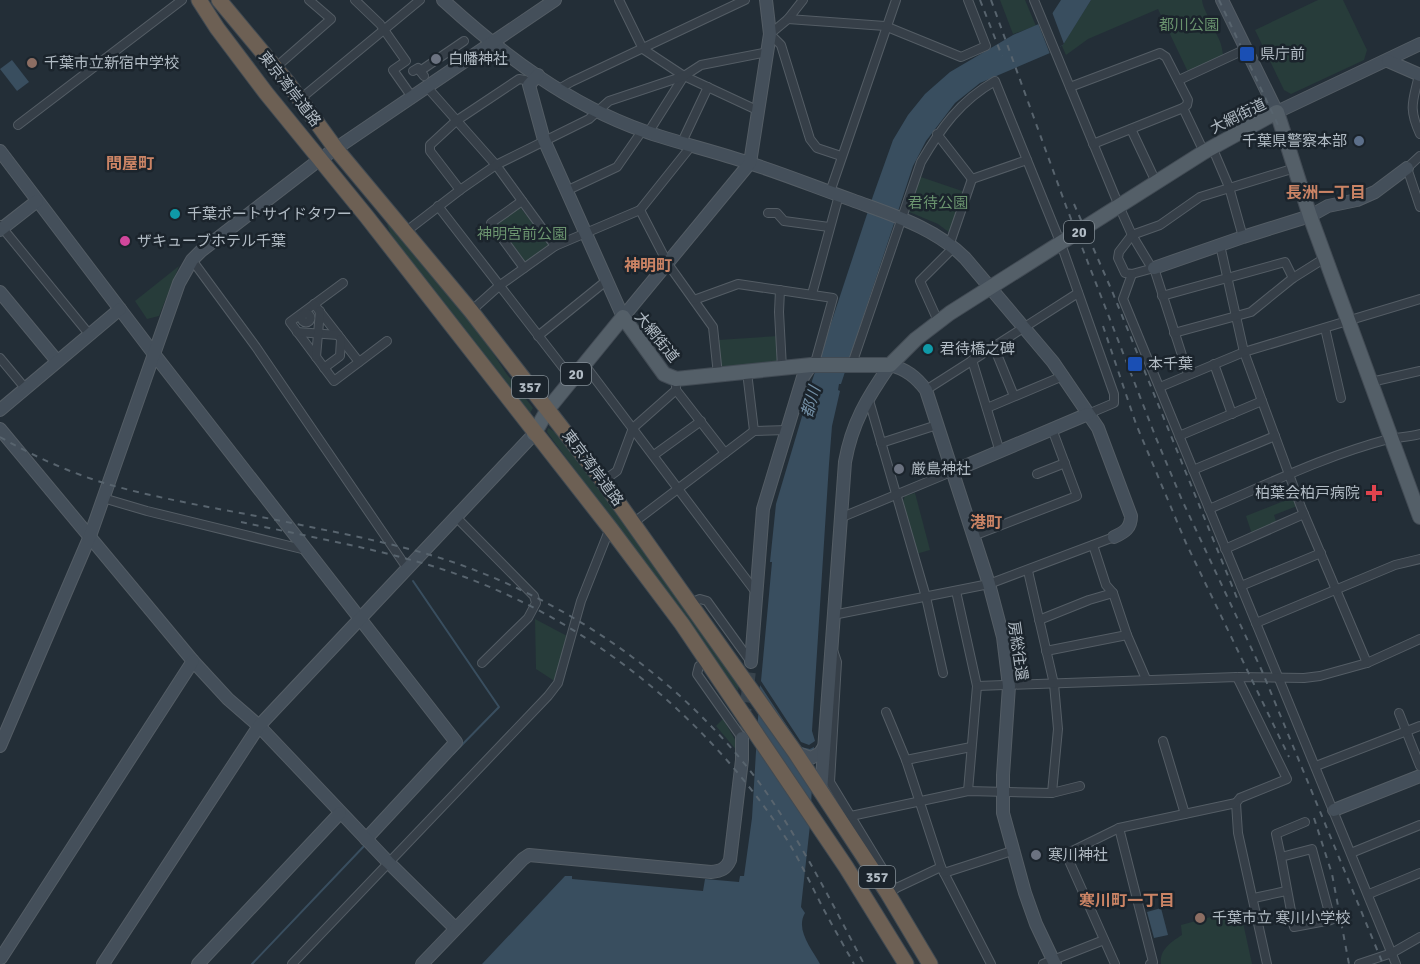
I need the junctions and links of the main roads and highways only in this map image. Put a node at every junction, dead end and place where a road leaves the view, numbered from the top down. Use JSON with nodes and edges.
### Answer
{"nodes":[{"id":1,"x":191,"y":0,"type":"edge"},
{"id":2,"x":199,"y":0,"type":"edge"},
{"id":3,"x":219,"y":0,"type":"edge"},
{"id":4,"x":217,"y":28,"type":"junction"},
{"id":5,"x":548,"y":409,"type":"junction"},
{"id":6,"x":534,"y":434,"type":"junction"},
{"id":7,"x":1420,"y":517,"type":"edge"},
{"id":8,"x":817,"y":786,"type":"junction"},
{"id":9,"x":906,"y":964,"type":"edge"},
{"id":10,"x":915,"y":964,"type":"edge"},
{"id":11,"x":930,"y":964,"type":"edge"}],
"edges":[{"from":1,"to":4,"type":"highway","number":"357"},
{"from":2,"to":4,"type":"highway","name":"東京湾岸道路","number":"357"},
{"from":3,"to":5,"type":"highway","name":"東京湾岸道路","number":"357"},
{"from":4,"to":6,"type":"highway","name":"東京湾岸道路","number":"357"},
{"from":5,"to":6,"type":"main road","name":"大網街道","number":"20"},
{"from":5,"to":7,"type":"main road","name":"大網街道","number":"20"},
{"from":5,"to":8,"type":"highway","name":"東京湾岸道路","number":"357"},
{"from":6,"to":9,"type":"highway","name":"東京湾岸道路","number":"357"},
{"from":8,"to":10,"type":"highway"},
{"from":8,"to":11,"type":"highway","name":"東京湾岸道路","number":"357"}]}
